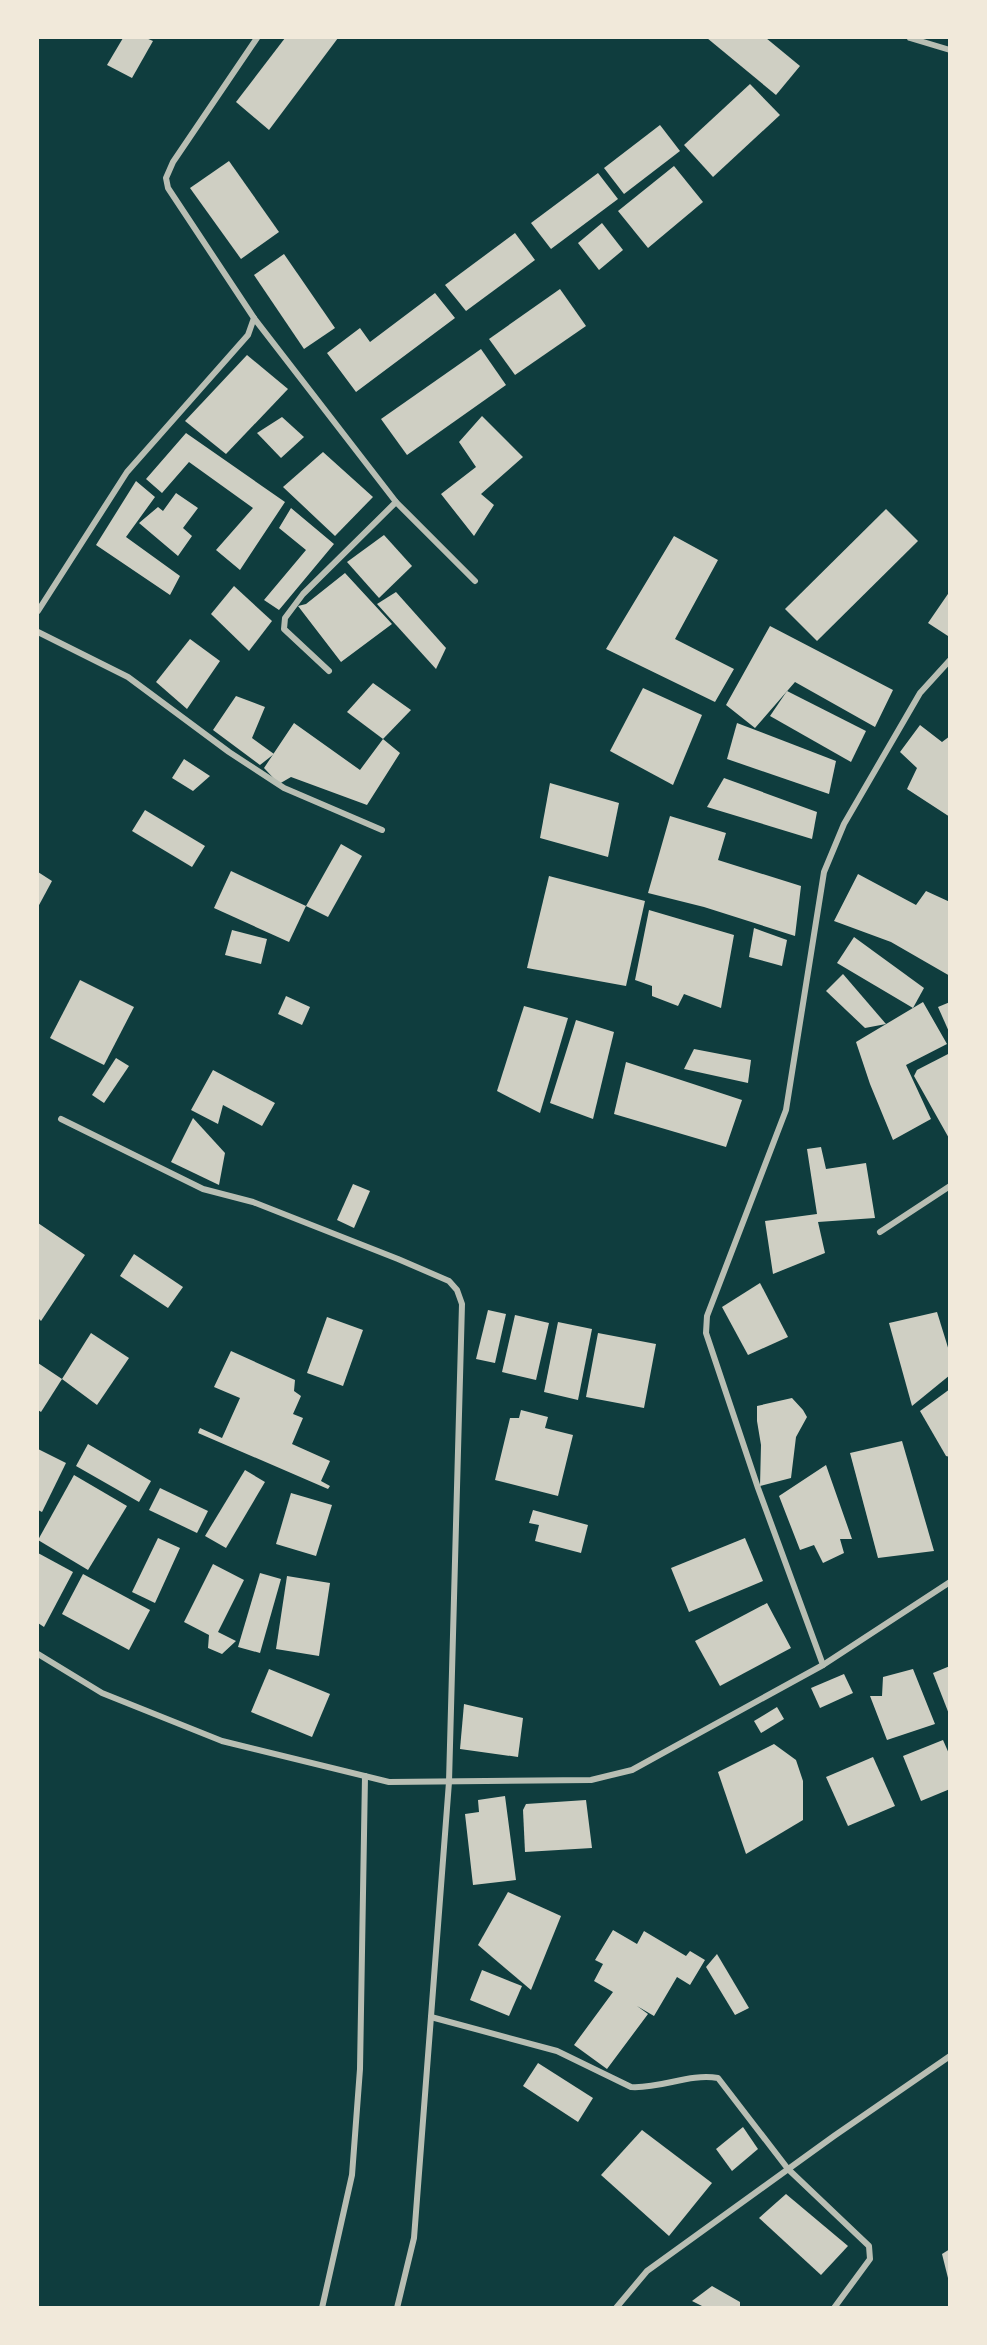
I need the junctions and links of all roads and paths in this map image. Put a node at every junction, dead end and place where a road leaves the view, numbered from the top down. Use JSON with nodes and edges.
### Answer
{"nodes":[{"id":1,"x":257,"y":38,"type":"edge"},
{"id":2,"x":910,"y":38,"type":"edge"},
{"id":3,"x":950,"y":50,"type":"edge"},
{"id":4,"x":254,"y":318,"type":"junction"},
{"id":5,"x":396,"y":501,"type":"junction"},
{"id":6,"x":475,"y":581,"type":"dead end"},
{"id":7,"x":38,"y":611,"type":"edge"},
{"id":8,"x":38,"y":632,"type":"edge"},
{"id":9,"x":950,"y":660,"type":"edge"},
{"id":10,"x":329,"y":671,"type":"dead end"},
{"id":11,"x":382,"y":830,"type":"dead end"},
{"id":12,"x":61,"y":1119,"type":"dead end"},
{"id":13,"x":950,"y":1186,"type":"edge"},
{"id":14,"x":880,"y":1232,"type":"dead end"},
{"id":15,"x":950,"y":1582,"type":"edge"},
{"id":16,"x":38,"y":1654,"type":"edge"},
{"id":17,"x":823,"y":1665,"type":"junction"},
{"id":18,"x":365,"y":1776,"type":"junction"},
{"id":19,"x":449,"y":1782,"type":"junction"},
{"id":20,"x":431,"y":2017,"type":"junction"},
{"id":21,"x":950,"y":2056,"type":"edge"},
{"id":22,"x":788,"y":2169,"type":"junction"},
{"id":23,"x":321,"y":2307,"type":"edge"},
{"id":24,"x":397,"y":2307,"type":"edge"},
{"id":25,"x":616,"y":2307,"type":"edge"},
{"id":26,"x":834,"y":2307,"type":"edge"}],
"edges":[{"from":1,"to":4,"type":"street"},
{"from":2,"to":3,"type":"street"},
{"from":4,"to":5,"type":"street"},
{"from":4,"to":7,"type":"street"},
{"from":5,"to":6,"type":"street"},
{"from":5,"to":10,"type":"street"},
{"from":8,"to":11,"type":"street"},
{"from":9,"to":17,"type":"street"},
{"from":12,"to":19,"type":"street"},
{"from":13,"to":14,"type":"street"},
{"from":15,"to":17,"type":"street"},
{"from":16,"to":18,"type":"street"},
{"from":17,"to":19,"type":"street"},
{"from":18,"to":19,"type":"street"},
{"from":18,"to":23,"type":"street"},
{"from":19,"to":20,"type":"street"},
{"from":20,"to":22,"type":"street"},
{"from":20,"to":24,"type":"street"},
{"from":21,"to":22,"type":"street"},
{"from":22,"to":25,"type":"street"},
{"from":22,"to":26,"type":"street"}]}
